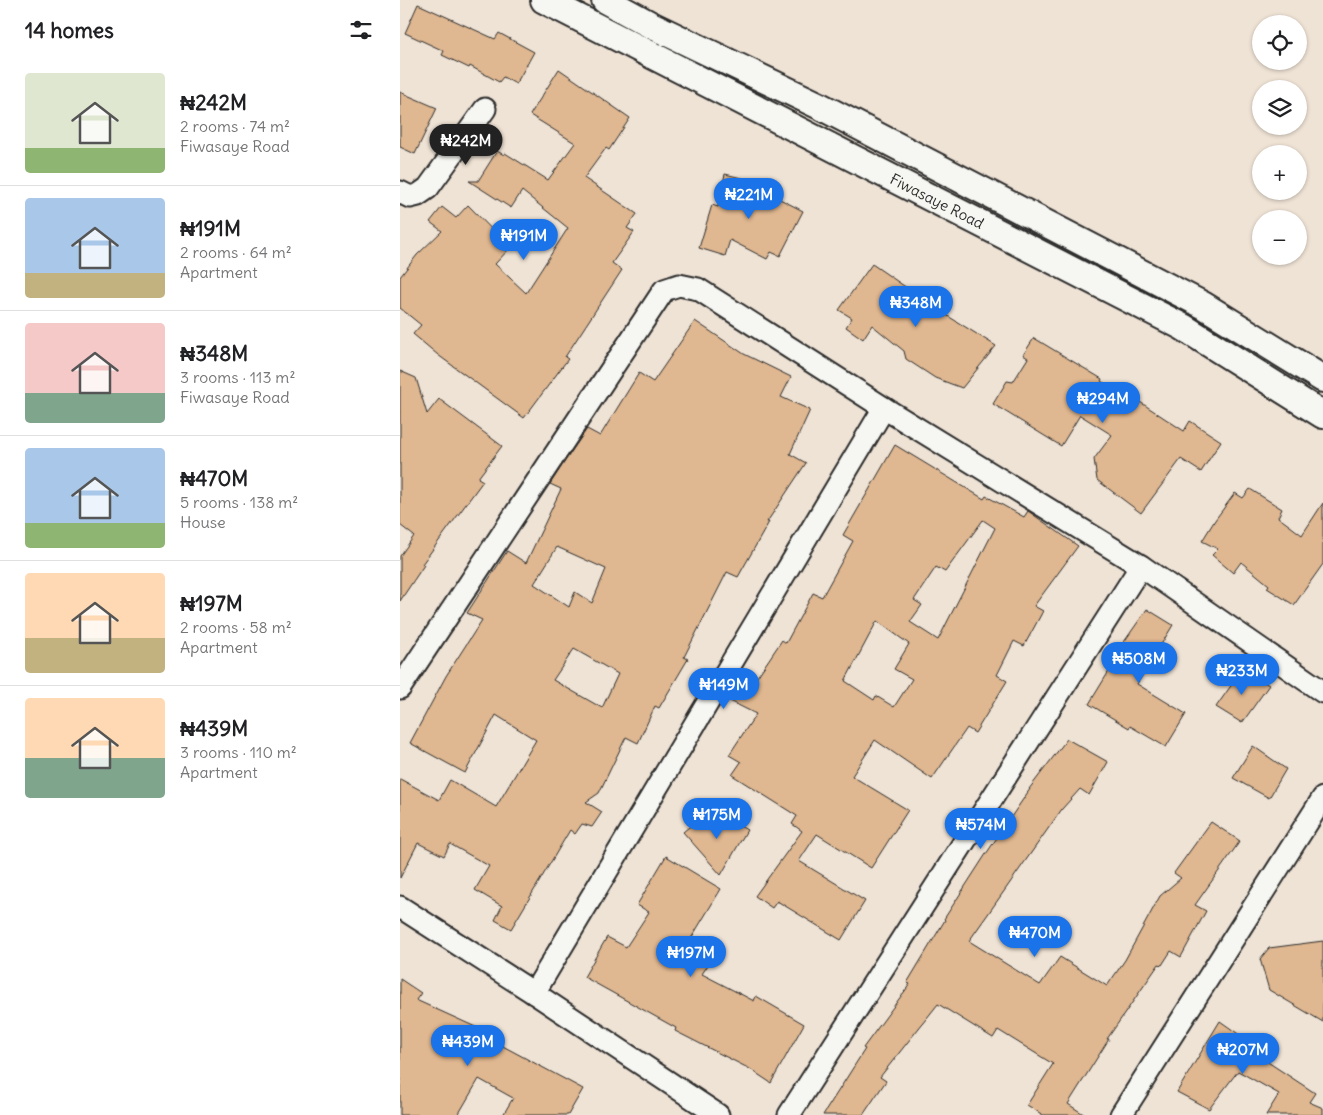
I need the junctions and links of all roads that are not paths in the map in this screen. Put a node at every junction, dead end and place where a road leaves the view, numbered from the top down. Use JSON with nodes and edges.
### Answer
{"nodes":[{"id":1,"x":544,"y":0,"type":"edge"},
{"id":2,"x":605,"y":0,"type":"edge"},
{"id":3,"x":485,"y":108,"type":"dead end"},
{"id":4,"x":400,"y":192,"type":"edge"},
{"id":5,"x":1323,"y":379,"type":"edge"},
{"id":6,"x":884,"y":408,"type":"junction"},
{"id":7,"x":1323,"y":415,"type":"edge"},
{"id":8,"x":1141,"y":566,"type":"junction"},
{"id":9,"x":400,"y":688,"type":"edge"},
{"id":10,"x":1323,"y":692,"type":"edge"},
{"id":11,"x":1323,"y":798,"type":"edge"},
{"id":12,"x":400,"y":907,"type":"edge"},
{"id":13,"x":534,"y":993,"type":"junction"},
{"id":14,"x":718,"y":1115,"type":"edge"},
{"id":15,"x":790,"y":1115,"type":"edge"},
{"id":16,"x":1121,"y":1115,"type":"edge"}],
"edges":[{"from":1,"to":7,"type":"main road","name":"Fiwasaye Road"},
{"from":2,"to":5,"type":"main road","name":"Fiwasaye Road"},
{"from":3,"to":4,"type":"street"},
{"from":6,"to":8,"type":"street"},
{"from":6,"to":9,"type":"street"},
{"from":6,"to":13,"type":"street"},
{"from":8,"to":10,"type":"street"},
{"from":8,"to":15,"type":"street"},
{"from":11,"to":16,"type":"street"},
{"from":12,"to":13,"type":"street"},
{"from":13,"to":14,"type":"street"}]}
